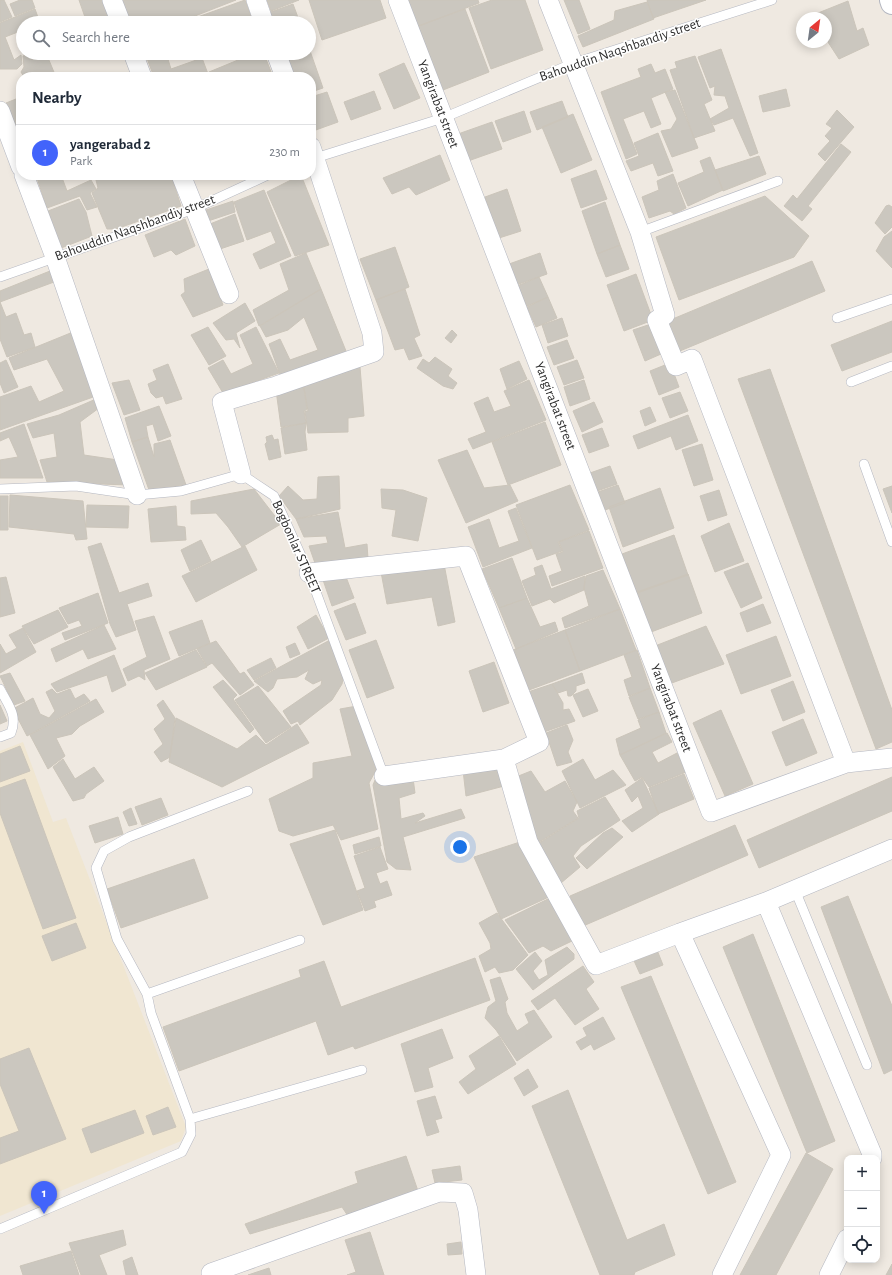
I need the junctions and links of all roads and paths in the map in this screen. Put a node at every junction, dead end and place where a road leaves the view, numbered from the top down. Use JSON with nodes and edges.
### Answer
{"nodes":[{"id":1,"x":112,"y":0,"type":"edge"},
{"id":2,"x":256,"y":0,"type":"edge"},
{"id":3,"x":398,"y":0,"type":"edge"},
{"id":4,"x":548,"y":0,"type":"edge"},
{"id":5,"x":772,"y":0,"type":"edge"},
{"id":6,"x":891,"y":0,"type":"edge"},
{"id":7,"x":892,"y":3,"type":"edge"},
{"id":8,"x":118,"y":16,"type":"edge"},
{"id":9,"x":262,"y":16,"type":"edge"},
{"id":10,"x":136,"y":60,"type":"edge"},
{"id":11,"x":279,"y":60,"type":"edge"},
{"id":12,"x":574,"y":63,"type":"junction"},
{"id":13,"x":140,"y":72,"type":"edge"},
{"id":14,"x":283,"y":72,"type":"edge"},
{"id":15,"x":0,"y":111,"type":"edge"},
{"id":16,"x":443,"y":118,"type":"junction"},
{"id":17,"x":16,"y":154,"type":"edge"},
{"id":18,"x":316,"y":154,"type":"edge"},
{"id":19,"x":316,"y":167,"type":"edge"},
{"id":20,"x":26,"y":180,"type":"edge"},
{"id":21,"x":183,"y":180,"type":"edge"},
{"id":22,"x":257,"y":180,"type":"edge"},
{"id":23,"x":778,"y":181,"type":"dead end"},
{"id":24,"x":194,"y":209,"type":"junction"},
{"id":25,"x":640,"y":232,"type":"junction"},
{"id":26,"x":55,"y":256,"type":"junction"},
{"id":27,"x":0,"y":276,"type":"edge"},
{"id":28,"x":230,"y":294,"type":"dead end"},
{"id":29,"x":892,"y":299,"type":"edge"},
{"id":30,"x":837,"y":318,"type":"dead end"},
{"id":31,"x":892,"y":366,"type":"edge"},
{"id":32,"x":851,"y":382,"type":"dead end"},
{"id":33,"x":864,"y":464,"type":"dead end"},
{"id":34,"x":241,"y":474,"type":"junction"},
{"id":35,"x":0,"y":489,"type":"edge"},
{"id":36,"x":137,"y":495,"type":"junction"},
{"id":37,"x":892,"y":542,"type":"edge"},
{"id":38,"x":309,"y":573,"type":"junction"},
{"id":39,"x":0,"y":689,"type":"edge"},
{"id":40,"x":0,"y":737,"type":"edge"},
{"id":41,"x":892,"y":758,"type":"edge"},
{"id":42,"x":504,"y":759,"type":"junction"},
{"id":43,"x":846,"y":762,"type":"junction"},
{"id":44,"x":384,"y":776,"type":"joint"},
{"id":45,"x":248,"y":791,"type":"dead end"},
{"id":46,"x":892,"y":849,"type":"edge"},
{"id":47,"x":795,"y":890,"type":"junction"},
{"id":48,"x":766,"y":902,"type":"junction"},
{"id":49,"x":680,"y":933,"type":"junction"},
{"id":50,"x":300,"y":940,"type":"dead end"},
{"id":51,"x":147,"y":994,"type":"junction"},
{"id":52,"x":866,"y":1065,"type":"dead end"},
{"id":53,"x":362,"y":1070,"type":"dead end"},
{"id":54,"x":190,"y":1119,"type":"junction"},
{"id":55,"x":872,"y":1155,"type":"edge"},
{"id":56,"x":0,"y":1229,"type":"edge"},
{"id":57,"x":844,"y":1245,"type":"edge"},
{"id":58,"x":211,"y":1273,"type":"dead end"},
{"id":59,"x":476,"y":1275,"type":"edge"},
{"id":60,"x":722,"y":1275,"type":"edge"},
{"id":61,"x":829,"y":1275,"type":"edge"}],
"edges":[{"from":1,"to":8,"type":"street"},
{"from":2,"to":9,"type":"street"},
{"from":3,"to":16,"type":"street","name":"Yangirabat street"},
{"from":4,"to":12,"type":"street"},
{"from":5,"to":12,"type":"lane","name":"Bahouddin Naqshbandiy street"},
{"from":6,"to":7,"type":"street"},
{"from":10,"to":13,"type":"street"},
{"from":11,"to":14,"type":"street"},
{"from":12,"to":16,"type":"lane","name":"Bahouddin Naqshbandiy street"},
{"from":12,"to":25,"type":"street"},
{"from":15,"to":17,"type":"street"},
{"from":16,"to":18,"type":"lane","name":"Bahouddin Naqshbandiy street"},
{"from":16,"to":43,"type":"street","name":"Yangirabat street"},
{"from":19,"to":34,"type":"street"},
{"from":20,"to":26,"type":"street"},
{"from":21,"to":24,"type":"street"},
{"from":22,"to":24,"type":"lane","name":"Bahouddin Naqshbandiy street"},
{"from":23,"to":25,"type":"lane"},
{"from":24,"to":26,"type":"lane","name":"Bahouddin Naqshbandiy street"},
{"from":24,"to":28,"type":"street"},
{"from":25,"to":43,"type":"street"},
{"from":26,"to":27,"type":"lane","name":"Bahouddin Naqshbandiy street"},
{"from":26,"to":36,"type":"street"},
{"from":29,"to":30,"type":"lane"},
{"from":31,"to":32,"type":"lane"},
{"from":33,"to":37,"type":"lane"},
{"from":34,"to":36,"type":"lane"},
{"from":34,"to":38,"type":"lane","name":"Bogbonlar STREET"},
{"from":35,"to":36,"type":"lane"},
{"from":38,"to":42,"type":"street"},
{"from":38,"to":44,"type":"lane","name":"Bogbonlar STREET"},
{"from":39,"to":40,"type":"lane"},
{"from":41,"to":43,"type":"street"},
{"from":42,"to":44,"type":"street"},
{"from":42,"to":49,"type":"street"},
{"from":45,"to":51,"type":"lane"},
{"from":46,"to":47,"type":"street"},
{"from":47,"to":48,"type":"street"},
{"from":47,"to":52,"type":"lane"},
{"from":48,"to":49,"type":"street"},
{"from":48,"to":55,"type":"street"},
{"from":49,"to":60,"type":"street"},
{"from":50,"to":51,"type":"lane"},
{"from":51,"to":54,"type":"lane"},
{"from":53,"to":54,"type":"lane"},
{"from":54,"to":56,"type":"lane"},
{"from":57,"to":61,"type":"street"},
{"from":58,"to":59,"type":"street"}]}
